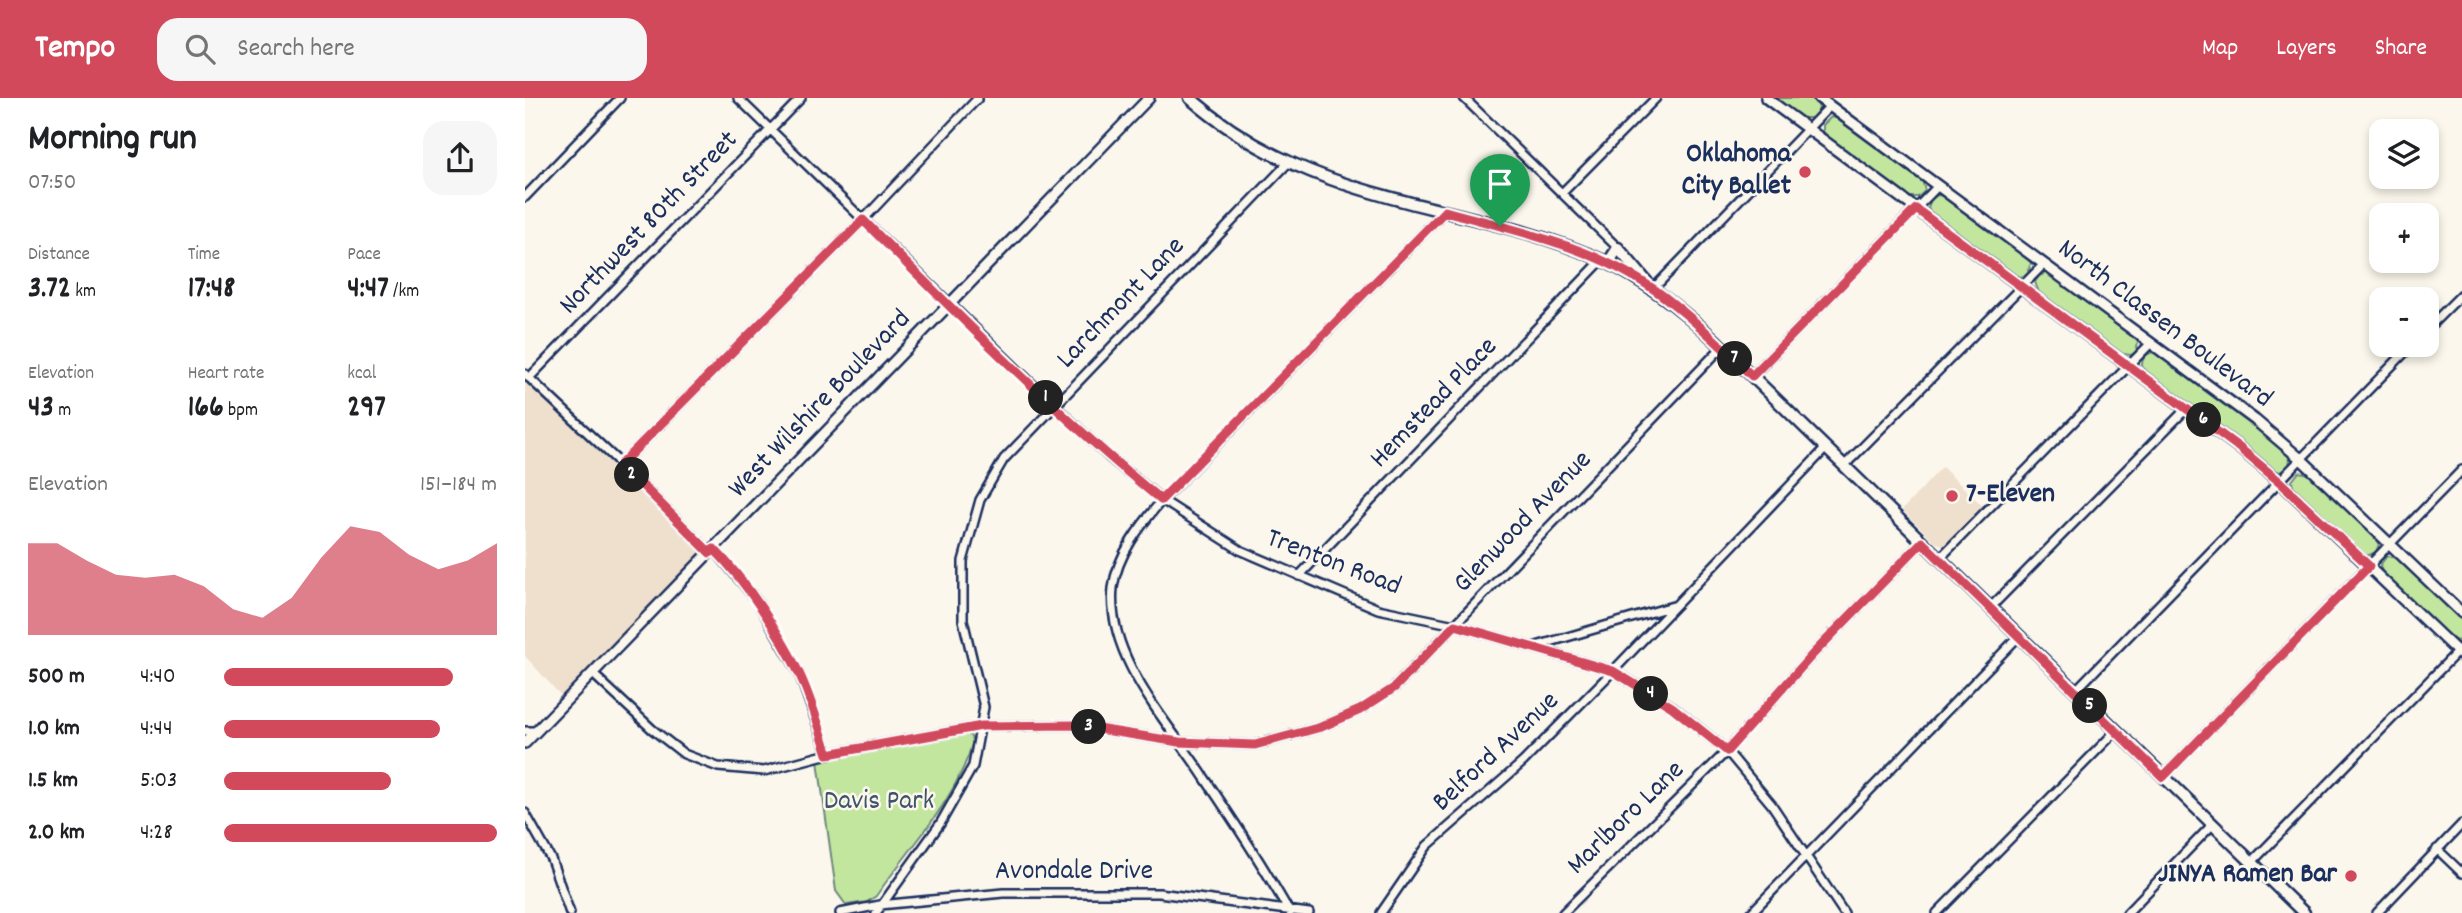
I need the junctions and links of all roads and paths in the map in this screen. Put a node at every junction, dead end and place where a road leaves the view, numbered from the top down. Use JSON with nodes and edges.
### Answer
{"nodes":[{"id":1,"x":620,"y":98,"type":"edge"},
{"id":2,"x":738,"y":98,"type":"edge"},
{"id":3,"x":801,"y":98,"type":"edge"},
{"id":4,"x":978,"y":98,"type":"edge"},
{"id":5,"x":1149,"y":98,"type":"edge"},
{"id":6,"x":1190,"y":98,"type":"edge"},
{"id":7,"x":1464,"y":98,"type":"edge"},
{"id":8,"x":1656,"y":98,"type":"edge"},
{"id":9,"x":1766,"y":98,"type":"edge"},
{"id":10,"x":1819,"y":98,"type":"edge"},
{"id":11,"x":1830,"y":106,"type":"junction"},
{"id":12,"x":1808,"y":128,"type":"junction"},
{"id":13,"x":771,"y":129,"type":"junction"},
{"id":14,"x":1289,"y":162,"type":"junction"},
{"id":15,"x":1938,"y":186,"type":"junction"},
{"id":16,"x":1562,"y":193,"type":"junction"},
{"id":17,"x":525,"y":197,"type":"edge"},
{"id":18,"x":1916,"y":209,"type":"junction"},
{"id":19,"x":1445,"y":211,"type":"junction"},
{"id":20,"x":863,"y":220,"type":"junction"},
{"id":21,"x":1618,"y":248,"type":"junction"},
{"id":22,"x":1605,"y":262,"type":"junction"},
{"id":23,"x":2044,"y":264,"type":"junction"},
{"id":24,"x":2022,"y":287,"type":"junction"},
{"id":25,"x":1653,"y":289,"type":"junction"},
{"id":26,"x":2462,"y":294,"type":"edge"},
{"id":27,"x":949,"y":306,"type":"junction"},
{"id":28,"x":2439,"y":317,"type":"edge"},
{"id":29,"x":2151,"y":343,"type":"junction"},
{"id":30,"x":1722,"y":347,"type":"junction"},
{"id":31,"x":2401,"y":357,"type":"edge"},
{"id":32,"x":2129,"y":365,"type":"junction"},
{"id":33,"x":527,"y":376,"type":"edge"},
{"id":34,"x":1752,"y":376,"type":"junction"},
{"id":35,"x":1053,"y":405,"type":"junction"},
{"id":36,"x":2187,"y":408,"type":"junction"},
{"id":37,"x":1826,"y":448,"type":"junction"},
{"id":38,"x":2302,"y":460,"type":"junction"},
{"id":39,"x":621,"y":464,"type":"junction"},
{"id":40,"x":1845,"y":467,"type":"junction"},
{"id":41,"x":2462,"y":470,"type":"edge"},
{"id":42,"x":2280,"y":482,"type":"junction"},
{"id":43,"x":1161,"y":500,"type":"junction"},
{"id":44,"x":1922,"y":542,"type":"junction"},
{"id":45,"x":2391,"y":544,"type":"junction"},
{"id":46,"x":712,"y":551,"type":"junction"},
{"id":47,"x":1939,"y":559,"type":"junction"},
{"id":48,"x":2369,"y":566,"type":"junction"},
{"id":49,"x":1299,"y":576,"type":"junction"},
{"id":50,"x":1676,"y":605,"type":"junction"},
{"id":51,"x":1990,"y":608,"type":"junction"},
{"id":52,"x":2462,"y":613,"type":"edge"},
{"id":53,"x":1455,"y":625,"type":"junction"},
{"id":54,"x":2019,"y":636,"type":"junction"},
{"id":55,"x":1533,"y":648,"type":"junction"},
{"id":56,"x":2461,"y":651,"type":"edge"},
{"id":57,"x":1613,"y":671,"type":"junction"},
{"id":58,"x":593,"y":674,"type":"junction"},
{"id":59,"x":2075,"y":691,"type":"junction"},
{"id":60,"x":982,"y":726,"type":"junction"},
{"id":61,"x":525,"y":731,"type":"edge"},
{"id":62,"x":537,"y":731,"type":"junction"},
{"id":63,"x":2116,"y":731,"type":"junction"},
{"id":64,"x":1179,"y":742,"type":"junction"},
{"id":65,"x":525,"y":743,"type":"edge"},
{"id":66,"x":1727,"y":751,"type":"junction"},
{"id":67,"x":828,"y":754,"type":"junction"},
{"id":68,"x":2163,"y":777,"type":"junction"},
{"id":69,"x":525,"y":813,"type":"edge"},
{"id":70,"x":2462,"y":824,"type":"edge"},
{"id":71,"x":2213,"y":825,"type":"junction"},
{"id":72,"x":2437,"y":849,"type":"junction"},
{"id":73,"x":1806,"y":855,"type":"junction"},
{"id":74,"x":2251,"y":863,"type":"junction"},
{"id":75,"x":2462,"y":873,"type":"edge"},
{"id":76,"x":880,"y":905,"type":"junction"},
{"id":77,"x":1289,"y":912,"type":"edge"},
{"id":78,"x":571,"y":913,"type":"edge"},
{"id":79,"x":842,"y":913,"type":"edge"},
{"id":80,"x":876,"y":913,"type":"edge"},
{"id":81,"x":1309,"y":913,"type":"edge"},
{"id":82,"x":1381,"y":913,"type":"edge"},
{"id":83,"x":1563,"y":913,"type":"edge"},
{"id":84,"x":1751,"y":913,"type":"edge"},
{"id":85,"x":1844,"y":913,"type":"edge"},
{"id":86,"x":1937,"y":913,"type":"edge"},
{"id":87,"x":2127,"y":913,"type":"edge"},
{"id":88,"x":2304,"y":913,"type":"edge"},
{"id":89,"x":2377,"y":913,"type":"edge"}],
"edges":[{"from":1,"to":17,"type":"street"},
{"from":2,"to":13,"type":"street","name":"Trenton Road"},
{"from":3,"to":13,"type":"street","name":"Northwest 80th Street"},
{"from":4,"to":20,"type":"street"},
{"from":5,"to":27,"type":"street","name":"West Wilshire Boulevard"},
{"from":6,"to":14,"type":"main road"},
{"from":7,"to":16,"type":"street"},
{"from":8,"to":16,"type":"street"},
{"from":9,"to":12,"type":"street","name":"North Classen Boulevard"},
{"from":10,"to":11,"type":"street","name":"North Classen Boulevard"},
{"from":11,"to":12,"type":"street"},
{"from":11,"to":15,"type":"street","name":"North Classen Boulevard"},
{"from":12,"to":18,"type":"street","name":"North Classen Boulevard"},
{"from":12,"to":25,"type":"street"},
{"from":13,"to":20,"type":"street","name":"Trenton Road"},
{"from":13,"to":33,"type":"street","name":"Northwest 80th Street"},
{"from":14,"to":19,"type":"main road"},
{"from":14,"to":35,"type":"street","name":"Larchmont Lane"},
{"from":15,"to":18,"type":"street"},
{"from":15,"to":23,"type":"street","name":"North Classen Boulevard"},
{"from":16,"to":21,"type":"street"},
{"from":18,"to":24,"type":"street","name":"North Classen Boulevard"},
{"from":18,"to":34,"type":"street"},
{"from":19,"to":22,"type":"main road"},
{"from":19,"to":43,"type":"street"},
{"from":20,"to":27,"type":"street","name":"Trenton Road"},
{"from":20,"to":39,"type":"street"},
{"from":21,"to":22,"type":"main road"},
{"from":21,"to":25,"type":"main road"},
{"from":22,"to":25,"type":"main road"},
{"from":22,"to":49,"type":"street","name":"Hemstead Place"},
{"from":23,"to":24,"type":"street"},
{"from":23,"to":29,"type":"street","name":"North Classen Boulevard"},
{"from":24,"to":32,"type":"street","name":"North Classen Boulevard"},
{"from":24,"to":40,"type":"street"},
{"from":25,"to":30,"type":"main road"},
{"from":26,"to":28,"type":"street"},
{"from":27,"to":35,"type":"street","name":"Trenton Road"},
{"from":27,"to":46,"type":"street","name":"West Wilshire Boulevard"},
{"from":29,"to":32,"type":"street"},
{"from":29,"to":38,"type":"street","name":"North Classen Boulevard"},
{"from":30,"to":34,"type":"main road"},
{"from":30,"to":53,"type":"street","name":"Glenwood Avenue"},
{"from":31,"to":38,"type":"street"},
{"from":32,"to":36,"type":"street","name":"North Classen Boulevard"},
{"from":32,"to":47,"type":"street"},
{"from":33,"to":39,"type":"street"},
{"from":34,"to":37,"type":"main road"},
{"from":35,"to":43,"type":"street","name":"Trenton Road"},
{"from":35,"to":60,"type":"street","name":"Larchmont Lane"},
{"from":36,"to":42,"type":"street","name":"North Classen Boulevard"},
{"from":36,"to":51,"type":"street"},
{"from":37,"to":40,"type":"main road"},
{"from":37,"to":50,"type":"street","name":"Belford Avenue"},
{"from":38,"to":42,"type":"street"},
{"from":38,"to":45,"type":"street","name":"North Classen Boulevard"},
{"from":39,"to":46,"type":"street"},
{"from":40,"to":44,"type":"main road"},
{"from":41,"to":45,"type":"street"},
{"from":42,"to":48,"type":"street","name":"North Classen Boulevard"},
{"from":42,"to":59,"type":"street"},
{"from":43,"to":49,"type":"street","name":"Trenton Road"},
{"from":43,"to":64,"type":"street"},
{"from":44,"to":47,"type":"main road"},
{"from":44,"to":66,"type":"street","name":"Marlboro Lane"},
{"from":45,"to":48,"type":"street"},
{"from":45,"to":52,"type":"street","name":"North Classen Boulevard"},
{"from":46,"to":58,"type":"street","name":"West Wilshire Boulevard"},
{"from":46,"to":67,"type":"street"},
{"from":47,"to":51,"type":"main road"},
{"from":48,"to":56,"type":"street","name":"North Classen Boulevard"},
{"from":48,"to":68,"type":"street"},
{"from":49,"to":53,"type":"street","name":"Trenton Road"},
{"from":50,"to":55,"type":"street"},
{"from":50,"to":57,"type":"street","name":"Belford Avenue"},
{"from":51,"to":54,"type":"main road"},
{"from":53,"to":55,"type":"street","name":"Trenton Road"},
{"from":53,"to":64,"type":"street","name":"Glenwood Avenue"},
{"from":54,"to":59,"type":"main road"},
{"from":54,"to":73,"type":"street"},
{"from":55,"to":57,"type":"street","name":"Trenton Road"},
{"from":56,"to":74,"type":"street"},
{"from":57,"to":66,"type":"street","name":"Trenton Road"},
{"from":57,"to":82,"type":"street","name":"Belford Avenue"},
{"from":58,"to":62,"type":"street","name":"West Wilshire Boulevard"},
{"from":58,"to":67,"type":"street","name":"Glenwood Avenue"},
{"from":59,"to":63,"type":"main road"},
{"from":60,"to":64,"type":"street","name":"Glenwood Avenue"},
{"from":60,"to":67,"type":"street","name":"Glenwood Avenue"},
{"from":60,"to":76,"type":"street","name":"Larchmont Lane"},
{"from":61,"to":62,"type":"street"},
{"from":62,"to":65,"type":"street","name":"West Wilshire Boulevard"},
{"from":63,"to":68,"type":"main road"},
{"from":63,"to":86,"type":"street"},
{"from":64,"to":77,"type":"street"},
{"from":66,"to":73,"type":"street","name":"Trenton Road"},
{"from":66,"to":83,"type":"street","name":"Marlboro Lane"},
{"from":68,"to":71,"type":"main road"},
{"from":69,"to":78,"type":"street"},
{"from":70,"to":72,"type":"street"},
{"from":71,"to":74,"type":"main road"},
{"from":71,"to":87,"type":"street"},
{"from":72,"to":75,"type":"street"},
{"from":72,"to":89,"type":"street"},
{"from":73,"to":84,"type":"street"},
{"from":73,"to":85,"type":"street","name":"Trenton Road"},
{"from":74,"to":88,"type":"main road"},
{"from":76,"to":77,"type":"street","name":"Avondale Drive"},
{"from":76,"to":79,"type":"street","name":"Avondale Drive"},
{"from":76,"to":80,"type":"street","name":"Larchmont Lane"},
{"from":77,"to":81,"type":"street","name":"Avondale Drive"}]}
